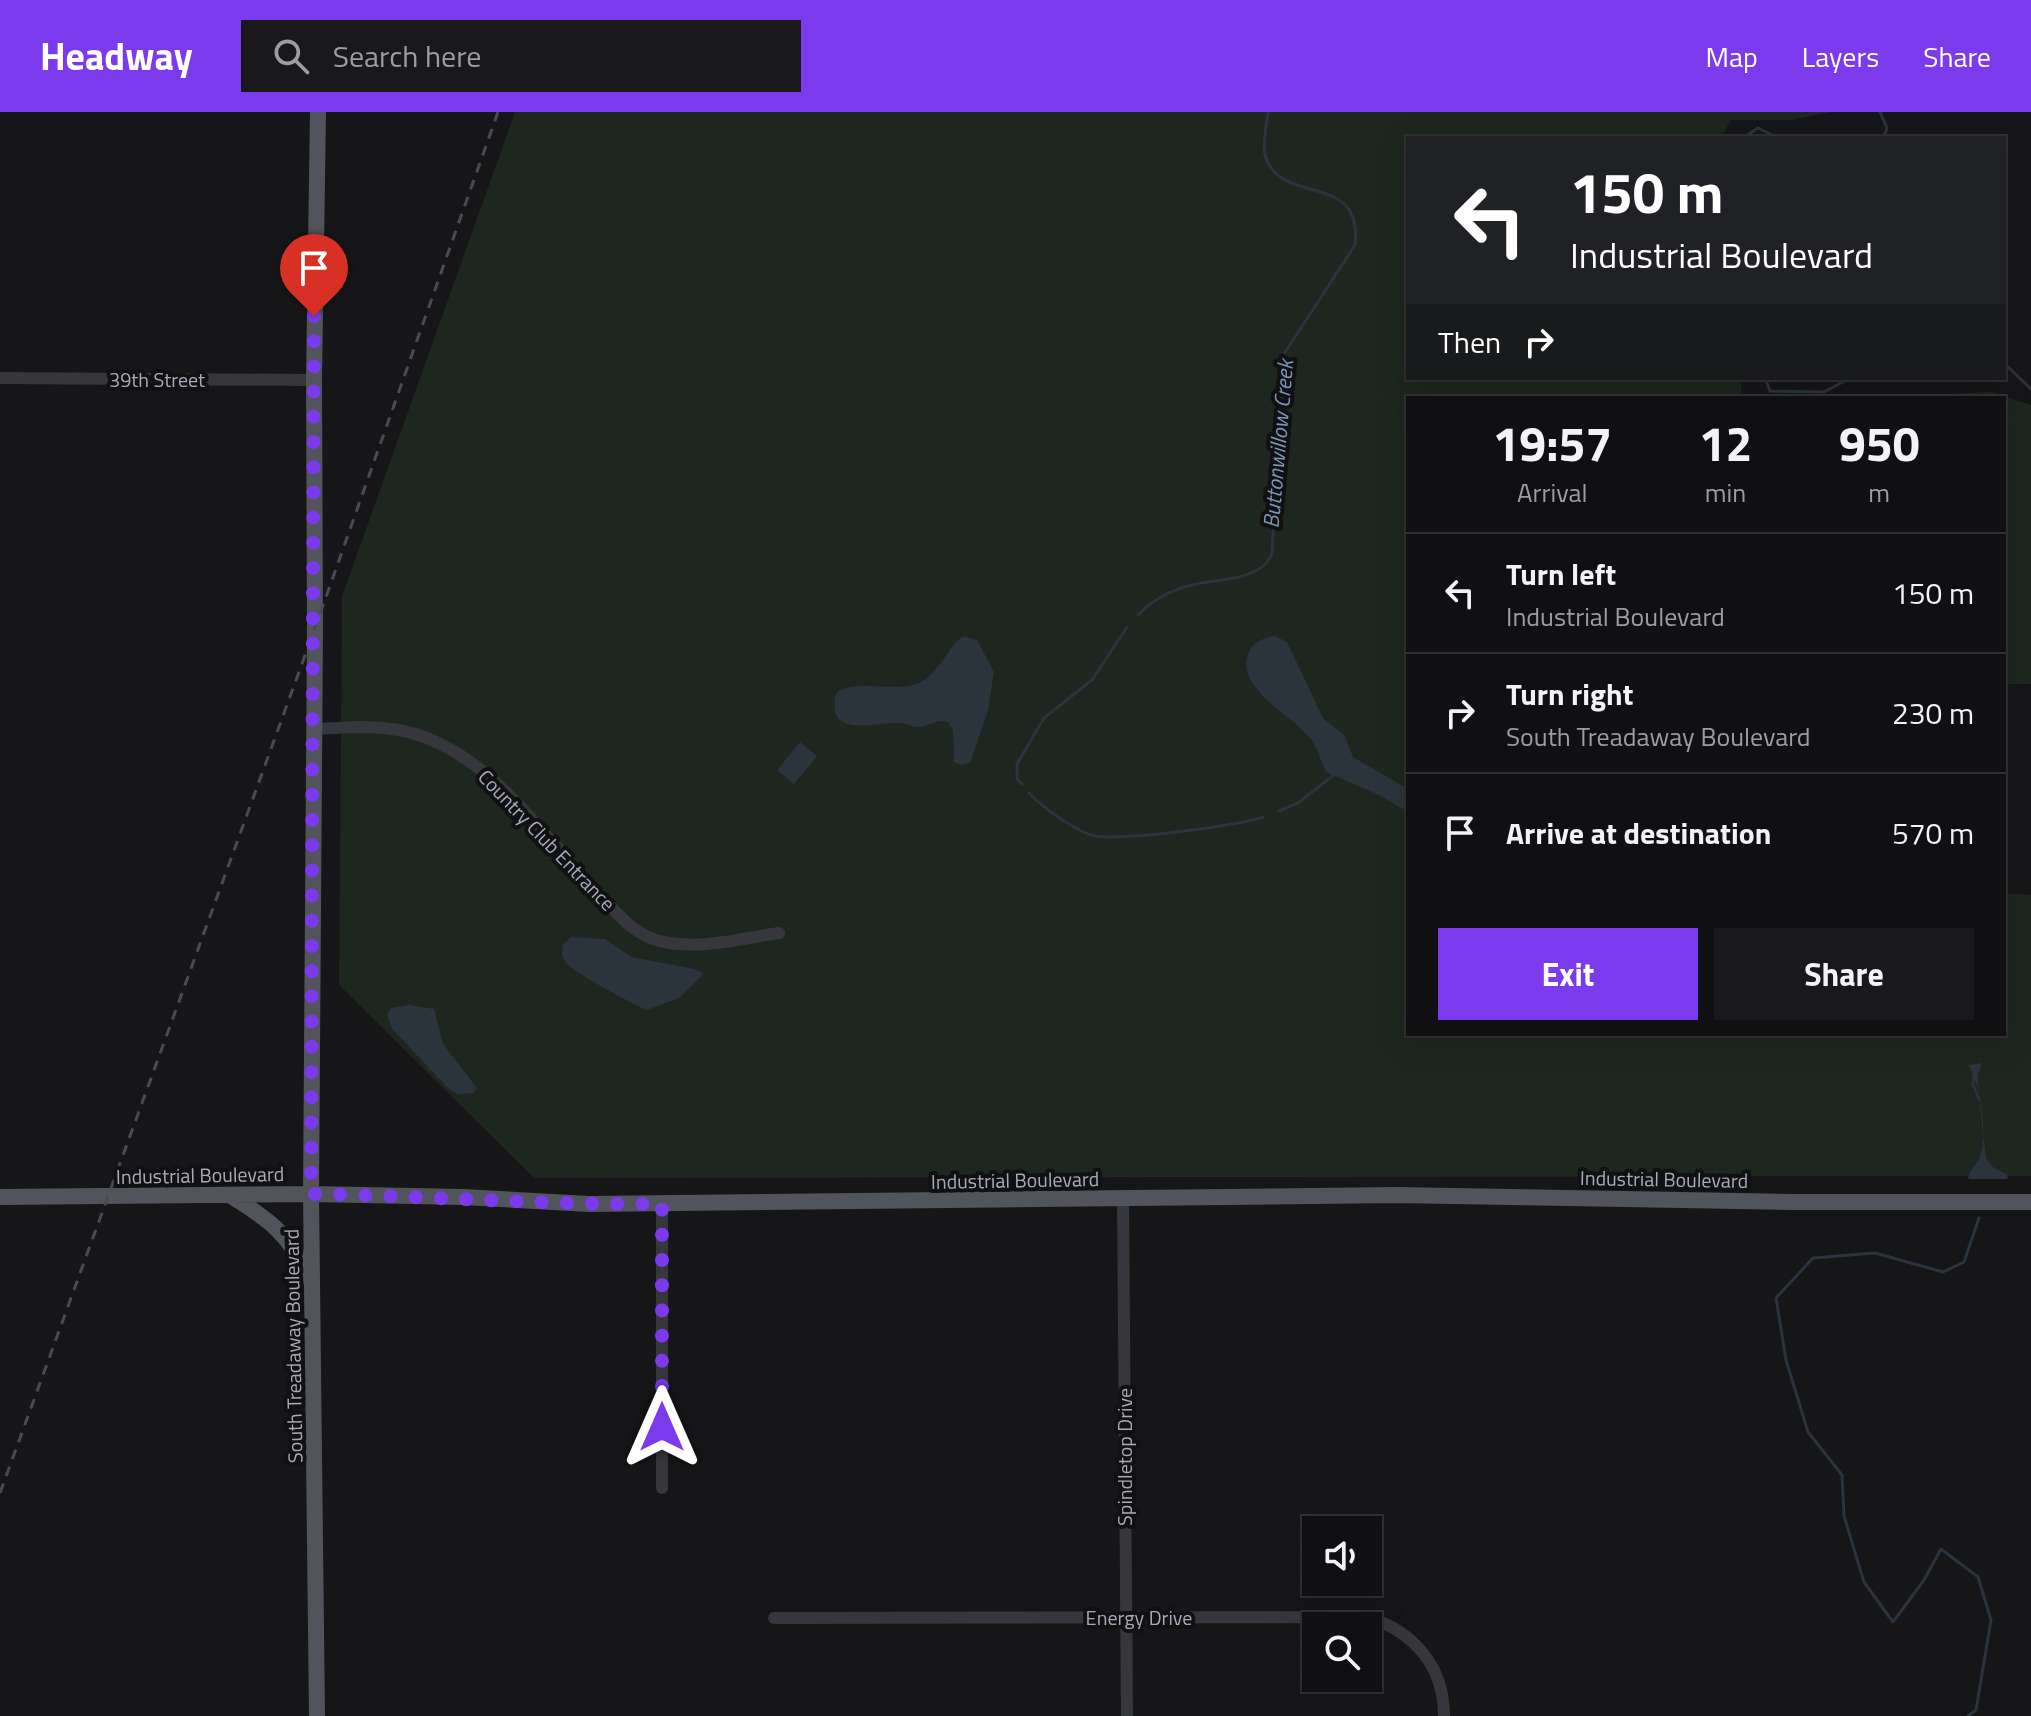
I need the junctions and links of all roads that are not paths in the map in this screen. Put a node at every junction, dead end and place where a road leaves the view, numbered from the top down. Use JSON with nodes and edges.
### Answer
{"nodes":[{"id":1,"x":318,"y":112,"type":"edge"},
{"id":2,"x":0,"y":378,"type":"edge"},
{"id":3,"x":314,"y":380,"type":"junction"},
{"id":4,"x":314,"y":729,"type":"junction"},
{"id":5,"x":779,"y":933,"type":"dead end"},
{"id":6,"x":311,"y":1194,"type":"junction"},
{"id":7,"x":230,"y":1195,"type":"junction"},
{"id":8,"x":0,"y":1197,"type":"edge"},
{"id":9,"x":1123,"y":1198,"type":"junction"},
{"id":10,"x":2031,"y":1202,"type":"edge"},
{"id":11,"x":662,"y":1204,"type":"junction"},
{"id":12,"x":312,"y":1285,"type":"junction"},
{"id":13,"x":662,"y":1488,"type":"dead end"},
{"id":14,"x":1127,"y":1617,"type":"junction"},
{"id":15,"x":774,"y":1618,"type":"dead end"},
{"id":16,"x":317,"y":1716,"type":"edge"},
{"id":17,"x":1127,"y":1716,"type":"edge"},
{"id":18,"x":1444,"y":1716,"type":"edge"}],
"edges":[{"from":1,"to":3,"type":"main road","name":"South Treadaway Boulevard"},
{"from":2,"to":3,"type":"street","name":"39th Street"},
{"from":3,"to":4,"type":"main road","name":"South Treadaway Boulevard"},
{"from":4,"to":5,"type":"street","name":"Country Club Entrance"},
{"from":4,"to":6,"type":"main road","name":"South Treadaway Boulevard"},
{"from":6,"to":7,"type":"main road","name":"Industrial Boulevard"},
{"from":6,"to":11,"type":"main road","name":"Industrial Boulevard"},
{"from":6,"to":12,"type":"main road","name":"South Treadaway Boulevard"},
{"from":7,"to":8,"type":"main road","name":"Industrial Boulevard"},
{"from":7,"to":12,"type":"main road"},
{"from":9,"to":10,"type":"main road","name":"Industrial Boulevard"},
{"from":9,"to":11,"type":"main road","name":"Industrial Boulevard"},
{"from":9,"to":14,"type":"street","name":"Spindletop Drive"},
{"from":11,"to":13,"type":"street"},
{"from":12,"to":16,"type":"main road","name":"South Treadaway Boulevard"},
{"from":14,"to":15,"type":"street","name":"Energy Drive"},
{"from":14,"to":17,"type":"street","name":"Spindletop Drive"},
{"from":14,"to":18,"type":"street","name":"Energy Drive"}]}
